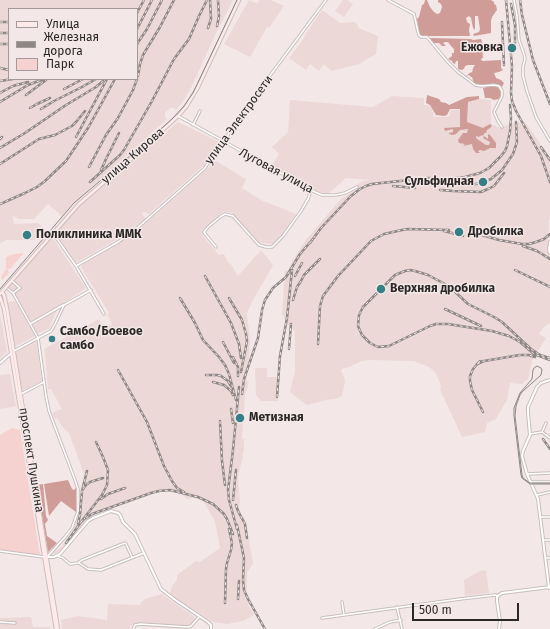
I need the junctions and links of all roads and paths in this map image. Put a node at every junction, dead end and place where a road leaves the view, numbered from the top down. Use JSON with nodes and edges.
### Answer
{"nodes":[{"id":1,"x":239,"y":0,"type":"edge"},
{"id":2,"x":326,"y":0,"type":"edge"},
{"id":3,"x":388,"y":0,"type":"edge"},
{"id":4,"x":514,"y":0,"type":"edge"},
{"id":5,"x":200,"y":111,"type":"dead end"},
{"id":6,"x":178,"y":116,"type":"junction"},
{"id":7,"x":193,"y":125,"type":"junction"},
{"id":8,"x":502,"y":127,"type":"dead end"},
{"id":9,"x":550,"y":141,"type":"edge"},
{"id":10,"x":222,"y":142,"type":"junction"},
{"id":11,"x":357,"y":187,"type":"dead end"},
{"id":12,"x":311,"y":190,"type":"junction"},
{"id":13,"x":53,"y":233,"type":"junction"},
{"id":14,"x":550,"y":241,"type":"edge"},
{"id":15,"x":216,"y":247,"type":"dead end"},
{"id":16,"x":550,"y":253,"type":"edge"},
{"id":17,"x":76,"y":266,"type":"junction"},
{"id":18,"x":12,"y":280,"type":"junction"},
{"id":19,"x":8,"y":289,"type":"dead end"},
{"id":20,"x":91,"y":290,"type":"junction"},
{"id":21,"x":12,"y":293,"type":"junction"},
{"id":22,"x":1,"y":294,"type":"edge"},
{"id":23,"x":64,"y":305,"type":"junction"},
{"id":24,"x":104,"y":314,"type":"dead end"},
{"id":25,"x":30,"y":324,"type":"junction"},
{"id":26,"x":38,"y":338,"type":"junction"},
{"id":27,"x":13,"y":351,"type":"junction"},
{"id":28,"x":11,"y":354,"type":"junction"},
{"id":29,"x":0,"y":363,"type":"edge"},
{"id":30,"x":550,"y":380,"type":"edge"},
{"id":31,"x":44,"y":382,"type":"junction"},
{"id":32,"x":21,"y":394,"type":"junction"},
{"id":33,"x":546,"y":423,"type":"dead end"},
{"id":34,"x":24,"y":429,"type":"junction"},
{"id":35,"x":542,"y":432,"type":"junction"},
{"id":36,"x":530,"y":434,"type":"junction"},
{"id":37,"x":550,"y":438,"type":"edge"},
{"id":38,"x":527,"y":474,"type":"junction"},
{"id":39,"x":550,"y":474,"type":"edge"},
{"id":40,"x":530,"y":482,"type":"junction"},
{"id":41,"x":550,"y":482,"type":"edge"},
{"id":42,"x":550,"y":492,"type":"edge"},
{"id":43,"x":537,"y":495,"type":"junction"},
{"id":44,"x":540,"y":517,"type":"junction"},
{"id":45,"x":550,"y":517,"type":"edge"},
{"id":46,"x":543,"y":540,"type":"junction"},
{"id":47,"x":550,"y":540,"type":"edge"},
{"id":48,"x":0,"y":551,"type":"edge"},
{"id":49,"x":144,"y":553,"type":"junction"},
{"id":50,"x":57,"y":556,"type":"junction"},
{"id":51,"x":45,"y":557,"type":"junction"},
{"id":52,"x":132,"y":557,"type":"junction"},
{"id":53,"x":545,"y":558,"type":"junction"},
{"id":54,"x":550,"y":558,"type":"edge"},
{"id":55,"x":78,"y":563,"type":"junction"},
{"id":56,"x":549,"y":587,"type":"edge"},
{"id":57,"x":498,"y":596,"type":"junction"},
{"id":58,"x":342,"y":602,"type":"dead end"},
{"id":59,"x":397,"y":607,"type":"junction"},
{"id":60,"x":344,"y":615,"type":"junction"},
{"id":61,"x":199,"y":616,"type":"junction"},
{"id":62,"x":322,"y":618,"type":"dead end"},
{"id":63,"x":400,"y":620,"type":"junction"},
{"id":64,"x":0,"y":622,"type":"edge"},
{"id":65,"x":15,"y":623,"type":"dead end"},
{"id":66,"x":57,"y":629,"type":"edge"},
{"id":67,"x":133,"y":629,"type":"edge"},
{"id":68,"x":211,"y":629,"type":"edge"},
{"id":69,"x":375,"y":629,"type":"edge"},
{"id":70,"x":402,"y":629,"type":"edge"},
{"id":71,"x":499,"y":629,"type":"edge"}],
"edges":[{"from":1,"to":6,"type":"main road","name":"улица Кирова"},
{"from":2,"to":10,"type":"street","name":"улица Электросети"},
{"from":3,"to":8,"type":"street"},
{"from":4,"to":9,"type":"street"},
{"from":5,"to":7,"type":"street"},
{"from":6,"to":7,"type":"street","name":"Луговая улица"},
{"from":6,"to":13,"type":"main road","name":"улица Кирова"},
{"from":7,"to":10,"type":"street","name":"Луговая улица"},
{"from":10,"to":12,"type":"street","name":"Луговая улица"},
{"from":10,"to":17,"type":"street","name":"улица Электросети"},
{"from":11,"to":12,"type":"street","name":"Луговая улица"},
{"from":12,"to":15,"type":"street"},
{"from":13,"to":17,"type":"street"},
{"from":13,"to":18,"type":"main road","name":"улица Кирова"},
{"from":14,"to":16,"type":"street"},
{"from":17,"to":20,"type":"street"},
{"from":18,"to":21,"type":"street"},
{"from":18,"to":22,"type":"main road","name":"улица Кирова"},
{"from":19,"to":21,"type":"street"},
{"from":20,"to":23,"type":"street"},
{"from":20,"to":24,"type":"street"},
{"from":21,"to":25,"type":"street"},
{"from":22,"to":27,"type":"main road","name":"проспект Пушкина"},
{"from":22,"to":28,"type":"main road","name":"проспект Пушкина"},
{"from":23,"to":25,"type":"street"},
{"from":23,"to":26,"type":"street"},
{"from":25,"to":26,"type":"street"},
{"from":26,"to":27,"type":"street"},
{"from":26,"to":31,"type":"street"},
{"from":27,"to":32,"type":"main road","name":"проспект Пушкина"},
{"from":28,"to":29,"type":"street"},
{"from":28,"to":34,"type":"main road","name":"проспект Пушкина"},
{"from":30,"to":36,"type":"street"},
{"from":31,"to":32,"type":"street"},
{"from":31,"to":51,"type":"street"},
{"from":32,"to":34,"type":"main road","name":"проспект Пушкина"},
{"from":33,"to":35,"type":"street"},
{"from":34,"to":51,"type":"main road","name":"проспект Пушкина"},
{"from":35,"to":36,"type":"street"},
{"from":35,"to":37,"type":"street"},
{"from":36,"to":38,"type":"street"},
{"from":38,"to":39,"type":"street"},
{"from":38,"to":40,"type":"street"},
{"from":40,"to":41,"type":"street"},
{"from":40,"to":43,"type":"street"},
{"from":42,"to":43,"type":"street"},
{"from":43,"to":44,"type":"street"},
{"from":44,"to":45,"type":"street"},
{"from":44,"to":46,"type":"street"},
{"from":46,"to":47,"type":"street"},
{"from":46,"to":53,"type":"street"},
{"from":48,"to":51,"type":"street"},
{"from":49,"to":50,"type":"street"},
{"from":49,"to":52,"type":"street"},
{"from":49,"to":61,"type":"street"},
{"from":50,"to":51,"type":"street"},
{"from":50,"to":55,"type":"street"},
{"from":51,"to":66,"type":"main road","name":"проспект Пушкина"},
{"from":52,"to":55,"type":"street"},
{"from":52,"to":55,"type":"street"},
{"from":53,"to":54,"type":"street"},
{"from":53,"to":56,"type":"street"},
{"from":56,"to":57,"type":"street"},
{"from":57,"to":59,"type":"street"},
{"from":57,"to":71,"type":"street"},
{"from":58,"to":60,"type":"street"},
{"from":59,"to":60,"type":"street"},
{"from":59,"to":63,"type":"street"},
{"from":60,"to":62,"type":"street"},
{"from":61,"to":67,"type":"street"},
{"from":61,"to":68,"type":"street"},
{"from":63,"to":69,"type":"street"},
{"from":63,"to":70,"type":"street"},
{"from":64,"to":65,"type":"street"}]}
